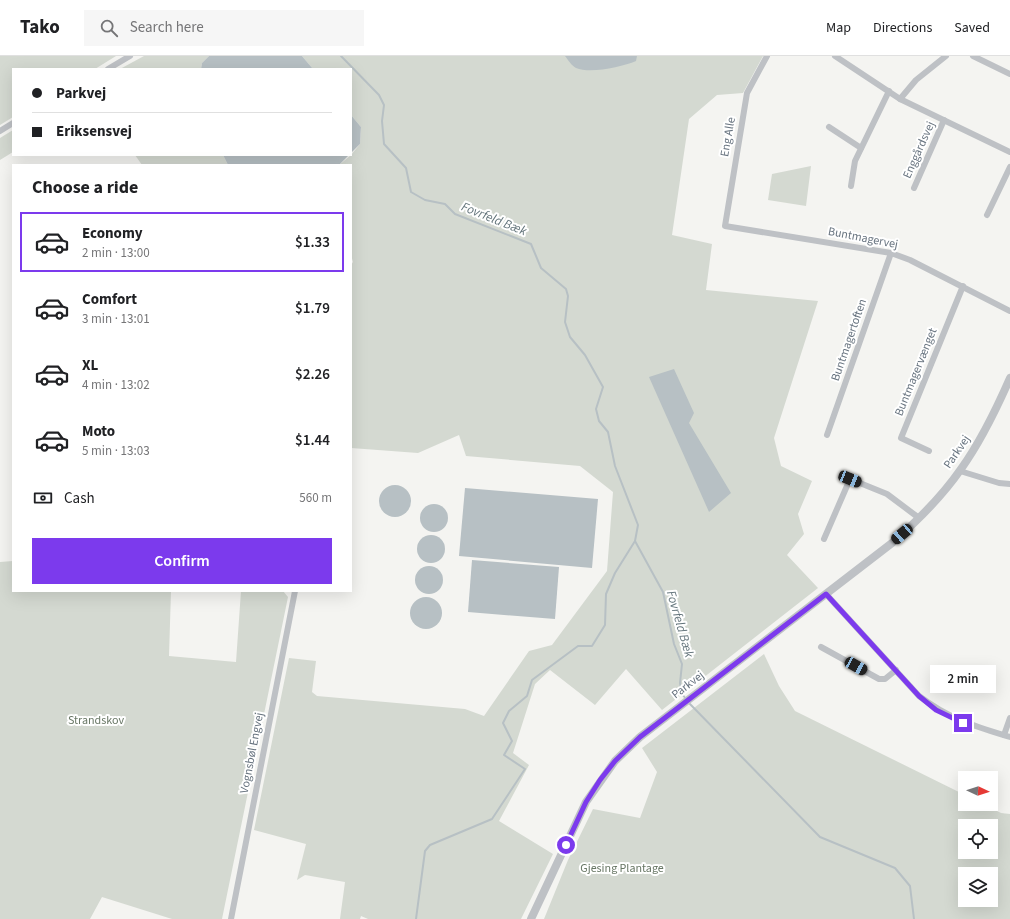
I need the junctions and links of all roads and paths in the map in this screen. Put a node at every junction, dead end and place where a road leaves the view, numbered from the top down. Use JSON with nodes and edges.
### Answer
{"nodes":[{"id":1,"x":130,"y":56,"type":"edge"},
{"id":2,"x":767,"y":56,"type":"edge"},
{"id":3,"x":835,"y":56,"type":"edge"},
{"id":4,"x":946,"y":56,"type":"edge"},
{"id":5,"x":973,"y":56,"type":"edge"},
{"id":6,"x":110,"y":68,"type":"edge"},
{"id":7,"x":1010,"y":74,"type":"edge"},
{"id":8,"x":889,"y":91,"type":"junction"},
{"id":9,"x":900,"y":99,"type":"junction"},
{"id":10,"x":944,"y":120,"type":"junction"},
{"id":11,"x":12,"y":124,"type":"edge"},
{"id":12,"x":829,"y":127,"type":"dead end"},
{"id":13,"x":0,"y":131,"type":"edge"},
{"id":14,"x":861,"y":148,"type":"junction"},
{"id":15,"x":1010,"y":152,"type":"edge"},
{"id":16,"x":1010,"y":166,"type":"edge"},
{"id":17,"x":851,"y":186,"type":"dead end"},
{"id":18,"x":914,"y":188,"type":"dead end"},
{"id":19,"x":987,"y":216,"type":"dead end"},
{"id":20,"x":725,"y":226,"type":"joint"},
{"id":21,"x":891,"y":253,"type":"junction"},
{"id":22,"x":963,"y":286,"type":"junction"},
{"id":23,"x":1010,"y":311,"type":"edge"},
{"id":24,"x":1010,"y":378,"type":"edge"},
{"id":25,"x":1007,"y":393,"type":"edge"},
{"id":26,"x":827,"y":435,"type":"dead end"},
{"id":27,"x":929,"y":451,"type":"dead end"},
{"id":28,"x":960,"y":471,"type":"junction"},
{"id":29,"x":1010,"y":484,"type":"edge"},
{"id":30,"x":919,"y":518,"type":"junction"},
{"id":31,"x":824,"y":539,"type":"dead end"},
{"id":32,"x":295,"y":592,"type":"edge"},
{"id":33,"x":826,"y":594,"type":"junction"},
{"id":34,"x":821,"y":647,"type":"dead end"},
{"id":35,"x":896,"y":670,"type":"junction"},
{"id":36,"x":1010,"y":718,"type":"edge"},
{"id":37,"x":1007,"y":736,"type":"edge"},
{"id":38,"x":231,"y":919,"type":"edge"},
{"id":39,"x":531,"y":919,"type":"edge"}],
"edges":[{"from":1,"to":6,"type":"street"},
{"from":2,"to":20,"type":"street","name":"Eng Alle"},
{"from":3,"to":8,"type":"street","name":"Enggårdsvej"},
{"from":4,"to":9,"type":"street"},
{"from":5,"to":7,"type":"street"},
{"from":8,"to":9,"type":"street","name":"Enggårdsvej"},
{"from":8,"to":14,"type":"street"},
{"from":9,"to":10,"type":"street","name":"Enggårdsvej"},
{"from":10,"to":15,"type":"street","name":"Enggårdsvej"},
{"from":10,"to":18,"type":"street","name":"Enggårdsvej"},
{"from":11,"to":13,"type":"street"},
{"from":12,"to":14,"type":"street"},
{"from":14,"to":17,"type":"street"},
{"from":16,"to":19,"type":"street"},
{"from":20,"to":21,"type":"street","name":"Buntmagervej"},
{"from":21,"to":22,"type":"street","name":"Buntmagervej"},
{"from":21,"to":26,"type":"street","name":"Buntmagertoften"},
{"from":22,"to":23,"type":"street","name":"Buntmagervej"},
{"from":22,"to":27,"type":"street","name":"Buntmagervænget"},
{"from":24,"to":25,"type":"street","name":"Parkvej"},
{"from":25,"to":28,"type":"street","name":"Parkvej"},
{"from":28,"to":29,"type":"street"},
{"from":28,"to":30,"type":"street","name":"Parkvej"},
{"from":30,"to":31,"type":"street"},
{"from":30,"to":33,"type":"street","name":"Parkvej"},
{"from":32,"to":38,"type":"street","name":"Vognsbøl Engvej"},
{"from":33,"to":35,"type":"street"},
{"from":33,"to":39,"type":"street","name":"Parkvej"},
{"from":34,"to":35,"type":"street"},
{"from":35,"to":37,"type":"street"},
{"from":36,"to":37,"type":"street"}]}
